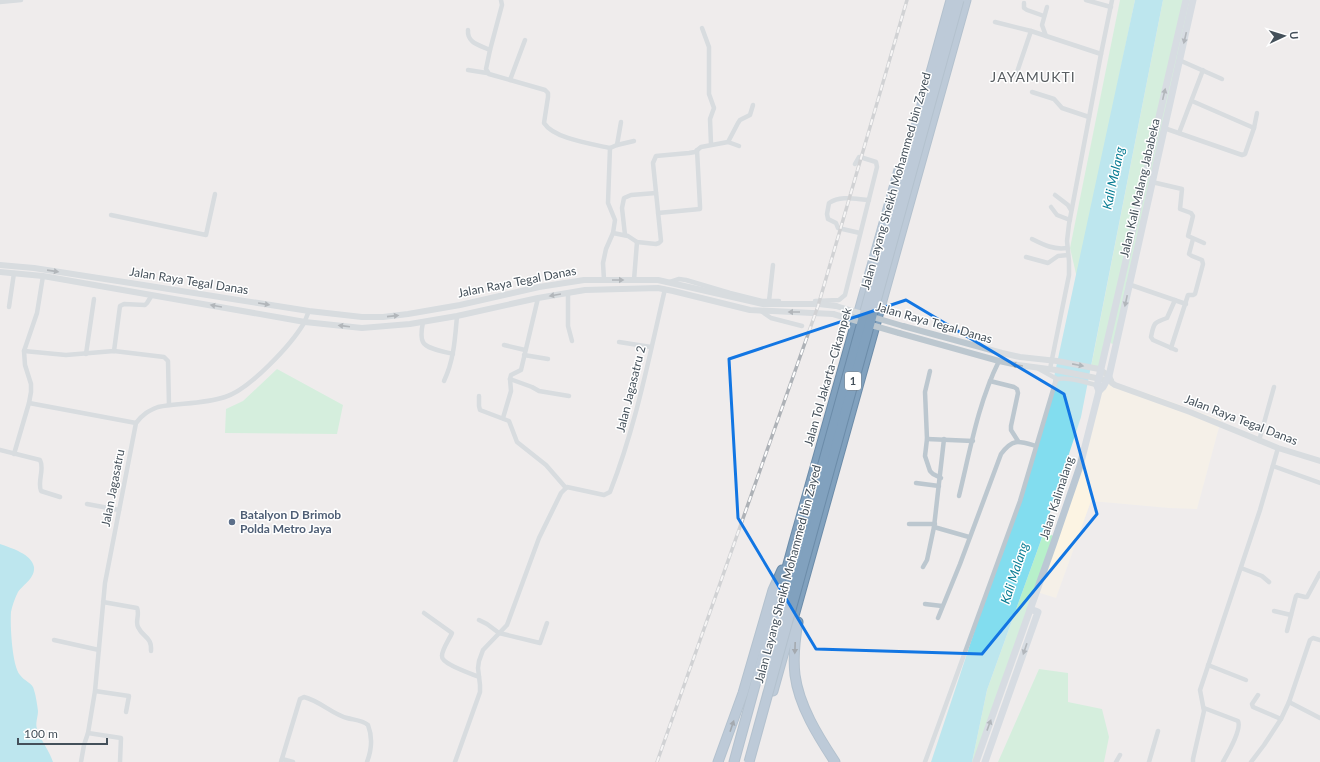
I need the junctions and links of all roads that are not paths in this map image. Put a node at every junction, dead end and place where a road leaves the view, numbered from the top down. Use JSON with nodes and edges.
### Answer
{"nodes":[{"id":1,"x":21,"y":0,"type":"edge"},
{"id":2,"x":501,"y":0,"type":"edge"},
{"id":3,"x":948,"y":0,"type":"edge"},
{"id":4,"x":951,"y":0,"type":"edge"},
{"id":5,"x":959,"y":0,"type":"edge"},
{"id":6,"x":966,"y":0,"type":"edge"},
{"id":7,"x":1086,"y":0,"type":"edge"},
{"id":8,"x":1112,"y":0,"type":"edge"},
{"id":9,"x":1186,"y":0,"type":"edge"},
{"id":10,"x":1193,"y":0,"type":"edge"},
{"id":11,"x":0,"y":2,"type":"edge"},
{"id":12,"x":1024,"y":3,"type":"dead end"},
{"id":13,"x":1047,"y":7,"type":"dead end"},
{"id":14,"x":1111,"y":7,"type":"junction"},
{"id":15,"x":1044,"y":16,"type":"junction"},
{"id":16,"x":995,"y":22,"type":"dead end"},
{"id":17,"x":702,"y":28,"type":"dead end"},
{"id":18,"x":468,"y":30,"type":"dead end"},
{"id":19,"x":1030,"y":31,"type":"junction"},
{"id":20,"x":1046,"y":36,"type":"junction"},
{"id":21,"x":525,"y":40,"type":"dead end"},
{"id":22,"x":490,"y":50,"type":"junction"},
{"id":23,"x":1101,"y":54,"type":"junction"},
{"id":24,"x":1179,"y":60,"type":"junction"},
{"id":25,"x":468,"y":70,"type":"dead end"},
{"id":26,"x":1204,"y":70,"type":"junction"},
{"id":27,"x":487,"y":73,"type":"junction"},
{"id":28,"x":1016,"y":75,"type":"dead end"},
{"id":29,"x":1222,"y":79,"type":"dead end"},
{"id":30,"x":510,"y":80,"type":"junction"},
{"id":31,"x":1032,"y":92,"type":"dead end"},
{"id":32,"x":1192,"y":101,"type":"junction"},
{"id":33,"x":753,"y":105,"type":"dead end"},
{"id":34,"x":1257,"y":113,"type":"dead end"},
{"id":35,"x":1088,"y":117,"type":"junction"},
{"id":36,"x":621,"y":122,"type":"dead end"},
{"id":37,"x":1164,"y":128,"type":"junction"},
{"id":38,"x":1254,"y":128,"type":"junction"},
{"id":39,"x":1178,"y":133,"type":"junction"},
{"id":40,"x":634,"y":141,"type":"dead end"},
{"id":41,"x":728,"y":142,"type":"junction"},
{"id":42,"x":711,"y":144,"type":"junction"},
{"id":43,"x":616,"y":145,"type":"junction"},
{"id":44,"x":739,"y":146,"type":"dead end"},
{"id":45,"x":610,"y":148,"type":"junction"},
{"id":46,"x":697,"y":150,"type":"junction"},
{"id":47,"x":855,"y":164,"type":"dead end"},
{"id":48,"x":1152,"y":182,"type":"junction"},
{"id":49,"x":656,"y":193,"type":"junction"},
{"id":50,"x":215,"y":194,"type":"dead end"},
{"id":51,"x":1055,"y":195,"type":"dead end"},
{"id":52,"x":869,"y":200,"type":"junction"},
{"id":53,"x":1051,"y":207,"type":"dead end"},
{"id":54,"x":1071,"y":210,"type":"junction"},
{"id":55,"x":658,"y":213,"type":"junction"},
{"id":56,"x":111,"y":215,"type":"dead end"},
{"id":57,"x":1070,"y":220,"type":"junction"},
{"id":58,"x":613,"y":233,"type":"junction"},
{"id":59,"x":860,"y":233,"type":"junction"},
{"id":60,"x":625,"y":235,"type":"junction"},
{"id":61,"x":1032,"y":239,"type":"dead end"},
{"id":62,"x":1193,"y":239,"type":"junction"},
{"id":63,"x":637,"y":242,"type":"junction"},
{"id":64,"x":1204,"y":243,"type":"dead end"},
{"id":65,"x":1067,"y":248,"type":"junction"},
{"id":66,"x":1068,"y":255,"type":"junction"},
{"id":67,"x":1026,"y":257,"type":"dead end"},
{"id":68,"x":0,"y":265,"type":"edge"},
{"id":69,"x":773,"y":265,"type":"dead end"},
{"id":70,"x":0,"y":272,"type":"edge"},
{"id":71,"x":34,"y":272,"type":"junction"},
{"id":72,"x":14,"y":273,"type":"junction"},
{"id":73,"x":43,"y":276,"type":"junction"},
{"id":74,"x":604,"y":280,"type":"junction"},
{"id":75,"x":634,"y":280,"type":"junction"},
{"id":76,"x":1121,"y":281,"type":"junction"},
{"id":77,"x":670,"y":282,"type":"junction"},
{"id":78,"x":1129,"y":284,"type":"junction"},
{"id":79,"x":665,"y":289,"type":"junction"},
{"id":80,"x":568,"y":293,"type":"junction"},
{"id":81,"x":152,"y":295,"type":"junction"},
{"id":82,"x":538,"y":298,"type":"junction"},
{"id":83,"x":94,"y":299,"type":"dead end"},
{"id":84,"x":1175,"y":300,"type":"junction"},
{"id":85,"x":769,"y":301,"type":"junction"},
{"id":86,"x":1186,"y":304,"type":"junction"},
{"id":87,"x":9,"y":307,"type":"dead end"},
{"id":88,"x":308,"y":311,"type":"junction"},
{"id":89,"x":761,"y":311,"type":"junction"},
{"id":90,"x":457,"y":316,"type":"junction"},
{"id":91,"x":305,"y":322,"type":"junction"},
{"id":92,"x":423,"y":322,"type":"junction"},
{"id":93,"x":802,"y":326,"type":"dead end"},
{"id":94,"x":1108,"y":340,"type":"junction"},
{"id":95,"x":572,"y":342,"type":"dead end"},
{"id":96,"x":619,"y":342,"type":"dead end"},
{"id":97,"x":1117,"y":342,"type":"junction"},
{"id":98,"x":504,"y":345,"type":"dead end"},
{"id":99,"x":651,"y":347,"type":"junction"},
{"id":100,"x":525,"y":350,"type":"junction"},
{"id":101,"x":24,"y":351,"type":"junction"},
{"id":102,"x":114,"y":351,"type":"junction"},
{"id":103,"x":86,"y":354,"type":"junction"},
{"id":104,"x":453,"y":354,"type":"junction"},
{"id":105,"x":524,"y":355,"type":"junction"},
{"id":106,"x":548,"y":359,"type":"dead end"},
{"id":107,"x":998,"y":361,"type":"junction"},
{"id":108,"x":1055,"y":361,"type":"junction"},
{"id":109,"x":1036,"y":367,"type":"junction"},
{"id":110,"x":1053,"y":369,"type":"junction"},
{"id":111,"x":930,"y":371,"type":"dead end"},
{"id":112,"x":1099,"y":374,"type":"junction"},
{"id":113,"x":510,"y":379,"type":"junction"},
{"id":114,"x":1057,"y":379,"type":"junction"},
{"id":115,"x":444,"y":381,"type":"dead end"},
{"id":116,"x":990,"y":381,"type":"junction"},
{"id":117,"x":1102,"y":383,"type":"junction"},
{"id":118,"x":1274,"y":387,"type":"dead end"},
{"id":119,"x":480,"y":396,"type":"dead end"},
{"id":120,"x":569,"y":396,"type":"dead end"},
{"id":121,"x":29,"y":404,"type":"junction"},
{"id":122,"x":169,"y":405,"type":"junction"},
{"id":123,"x":503,"y":418,"type":"junction"},
{"id":124,"x":136,"y":423,"type":"junction"},
{"id":125,"x":927,"y":439,"type":"junction"},
{"id":126,"x":944,"y":439,"type":"junction"},
{"id":127,"x":973,"y":441,"type":"junction"},
{"id":128,"x":1018,"y":441,"type":"junction"},
{"id":129,"x":1259,"y":442,"type":"junction"},
{"id":130,"x":1036,"y":446,"type":"junction"},
{"id":131,"x":1278,"y":448,"type":"junction"},
{"id":132,"x":0,"y":450,"type":"edge"},
{"id":133,"x":14,"y":454,"type":"junction"},
{"id":134,"x":1320,"y":461,"type":"edge"},
{"id":135,"x":1273,"y":466,"type":"junction"},
{"id":136,"x":940,"y":478,"type":"junction"},
{"id":137,"x":916,"y":483,"type":"dead end"},
{"id":138,"x":1320,"y":483,"type":"edge"},
{"id":139,"x":939,"y":486,"type":"junction"},
{"id":140,"x":566,"y":488,"type":"junction"},
{"id":141,"x":959,"y":496,"type":"dead end"},
{"id":142,"x":60,"y":497,"type":"dead end"},
{"id":143,"x":87,"y":504,"type":"dead end"},
{"id":144,"x":119,"y":510,"type":"junction"},
{"id":145,"x":909,"y":524,"type":"dead end"},
{"id":146,"x":934,"y":526,"type":"junction"},
{"id":147,"x":969,"y":537,"type":"junction"},
{"id":148,"x":794,"y":542,"type":"junction"},
{"id":149,"x":922,"y":567,"type":"dead end"},
{"id":150,"x":1241,"y":568,"type":"junction"},
{"id":151,"x":1320,"y":573,"type":"edge"},
{"id":152,"x":804,"y":581,"type":"junction"},
{"id":153,"x":1269,"y":582,"type":"dead end"},
{"id":154,"x":104,"y":602,"type":"junction"},
{"id":155,"x":925,"y":604,"type":"dead end"},
{"id":156,"x":942,"y":606,"type":"junction"},
{"id":157,"x":1030,"y":609,"type":"junction"},
{"id":158,"x":1274,"y":612,"type":"dead end"},
{"id":159,"x":424,"y":613,"type":"dead end"},
{"id":160,"x":1291,"y":615,"type":"junction"},
{"id":161,"x":938,"y":618,"type":"dead end"},
{"id":162,"x":479,"y":620,"type":"dead end"},
{"id":163,"x":547,"y":623,"type":"dead end"},
{"id":164,"x":1287,"y":631,"type":"dead end"},
{"id":165,"x":499,"y":633,"type":"junction"},
{"id":166,"x":54,"y":640,"type":"dead end"},
{"id":167,"x":1320,"y":640,"type":"edge"},
{"id":168,"x":99,"y":650,"type":"junction"},
{"id":169,"x":151,"y":651,"type":"dead end"},
{"id":170,"x":1208,"y":665,"type":"junction"},
{"id":171,"x":479,"y":677,"type":"junction"},
{"id":172,"x":1246,"y":680,"type":"dead end"},
{"id":173,"x":95,"y":691,"type":"junction"},
{"id":174,"x":1258,"y":695,"type":"dead end"},
{"id":175,"x":1288,"y":702,"type":"junction"},
{"id":176,"x":1204,"y":708,"type":"junction"},
{"id":177,"x":126,"y":712,"type":"dead end"},
{"id":178,"x":1320,"y":718,"type":"edge"},
{"id":179,"x":1281,"y":719,"type":"junction"},
{"id":180,"x":1158,"y":730,"type":"dead end"},
{"id":181,"x":88,"y":733,"type":"junction"},
{"id":182,"x":1120,"y":755,"type":"dead end"},
{"id":183,"x":281,"y":761,"type":"edge"},
{"id":184,"x":81,"y":762,"type":"edge"},
{"id":185,"x":120,"y":762,"type":"edge"},
{"id":186,"x":293,"y":762,"type":"edge"},
{"id":187,"x":367,"y":762,"type":"edge"},
{"id":188,"x":455,"y":762,"type":"edge"},
{"id":189,"x":718,"y":762,"type":"edge"},
{"id":190,"x":734,"y":762,"type":"edge"},
{"id":191,"x":744,"y":762,"type":"edge"},
{"id":192,"x":749,"y":762,"type":"edge"},
{"id":193,"x":753,"y":762,"type":"edge"},
{"id":194,"x":835,"y":762,"type":"edge"},
{"id":195,"x":925,"y":762,"type":"edge"},
{"id":196,"x":976,"y":762,"type":"edge"},
{"id":197,"x":984,"y":762,"type":"edge"},
{"id":198,"x":1116,"y":762,"type":"edge"},
{"id":199,"x":1149,"y":762,"type":"edge"},
{"id":200,"x":1193,"y":762,"type":"edge"},
{"id":201,"x":1223,"y":762,"type":"edge"},
{"id":202,"x":1251,"y":762,"type":"edge"}],
"edges":[{"from":1,"to":11,"type":"street"},
{"from":2,"to":22,"type":"street"},
{"from":3,"to":148,"type":"highway","name":"Jalan Tol Jakarta–Cikampek","number":"1"},
{"from":4,"to":191,"type":"highway","name":"Jalan Layang Sheikh Mohammed bin Zayed","number":"1","bridge":true},
{"from":5,"to":192,"type":"highway","name":"Jalan Layang Sheikh Mohammed bin Zayed","number":"1","bridge":true},
{"from":6,"to":152,"type":"highway","number":"1"},
{"from":7,"to":14,"type":"street"},
{"from":8,"to":14,"type":"street"},
{"from":76,"to":9,"type":"main road","name":"Jalan Kali Malang Jababeka","one_way":true},
{"from":10,"to":24,"type":"main road","name":"Jalan Kali Malang Jababeka","one_way":true},
{"from":12,"to":15,"type":"street"},
{"from":13,"to":15,"type":"street"},
{"from":14,"to":23,"type":"street"},
{"from":15,"to":20,"type":"street"},
{"from":16,"to":19,"type":"street"},
{"from":17,"to":42,"type":"street"},
{"from":18,"to":22,"type":"street"},
{"from":19,"to":20,"type":"street"},
{"from":19,"to":28,"type":"street"},
{"from":20,"to":23,"type":"street"},
{"from":21,"to":30,"type":"street"},
{"from":22,"to":27,"type":"street"},
{"from":23,"to":35,"type":"street"},
{"from":24,"to":26,"type":"street"},
{"from":24,"to":37,"type":"main road","name":"Jalan Kali Malang Jababeka"},
{"from":25,"to":27,"type":"street"},
{"from":26,"to":29,"type":"street"},
{"from":26,"to":32,"type":"street"},
{"from":27,"to":30,"type":"street"},
{"from":30,"to":45,"type":"street"},
{"from":31,"to":35,"type":"street"},
{"from":32,"to":38,"type":"street"},
{"from":32,"to":39,"type":"street"},
{"from":33,"to":41,"type":"street"},
{"from":34,"to":38,"type":"street"},
{"from":35,"to":54,"type":"street"},
{"from":36,"to":43,"type":"street"},
{"from":37,"to":39,"type":"street"},
{"from":37,"to":48,"type":"main road","name":"Jalan Kali Malang Jababeka"},
{"from":38,"to":39,"type":"street"},
{"from":40,"to":43,"type":"street"},
{"from":41,"to":42,"type":"street"},
{"from":41,"to":44,"type":"street"},
{"from":42,"to":46,"type":"street"},
{"from":43,"to":45,"type":"street"},
{"from":45,"to":58,"type":"street"},
{"from":46,"to":49,"type":"street"},
{"from":46,"to":55,"type":"street"},
{"from":47,"to":52,"type":"street"},
{"from":48,"to":62,"type":"street"},
{"from":48,"to":78,"type":"main road","name":"Jalan Kali Malang Jababeka"},
{"from":49,"to":55,"type":"street"},
{"from":49,"to":60,"type":"street"},
{"from":50,"to":56,"type":"street"},
{"from":51,"to":54,"type":"street"},
{"from":52,"to":59,"type":"street"},
{"from":52,"to":59,"type":"street"},
{"from":53,"to":57,"type":"street"},
{"from":54,"to":57,"type":"street"},
{"from":55,"to":63,"type":"street"},
{"from":57,"to":65,"type":"street"},
{"from":58,"to":60,"type":"street"},
{"from":58,"to":74,"type":"street"},
{"from":59,"to":85,"type":"street"},
{"from":60,"to":63,"type":"street"},
{"from":61,"to":65,"type":"street"},
{"from":62,"to":64,"type":"street"},
{"from":62,"to":86,"type":"street"},
{"from":63,"to":75,"type":"street"},
{"from":65,"to":66,"type":"street"},
{"from":66,"to":67,"type":"street"},
{"from":66,"to":108,"type":"street"},
{"from":68,"to":71,"type":"street","name":"Jalan Raya Tegal Danas"},
{"from":69,"to":85,"type":"street"},
{"from":70,"to":72,"type":"street","name":"Jalan Raya Tegal Danas"},
{"from":71,"to":72,"type":"street","name":"Jalan Raya Tegal Danas"},
{"from":71,"to":73,"type":"street","name":"Jalan Raya Tegal Danas"},
{"from":71,"to":88,"type":"street","name":"Jalan Raya Tegal Danas","one_way":true},
{"from":72,"to":87,"type":"street"},
{"from":73,"to":81,"type":"street","name":"Jalan Raya Tegal Danas"},
{"from":73,"to":101,"type":"street"},
{"from":74,"to":75,"type":"street","name":"Jalan Raya Tegal Danas","one_way":true},
{"from":88,"to":74,"type":"street","name":"Jalan Raya Tegal Danas","one_way":true},
{"from":75,"to":77,"type":"street","name":"Jalan Raya Tegal Danas"},
{"from":76,"to":78,"type":"street"},
{"from":76,"to":94,"type":"main road","name":"Jalan Kali Malang Jababeka"},
{"from":77,"to":85,"type":"street"},
{"from":77,"to":108,"type":"street","name":"Jalan Raya Tegal Danas","bridge":true},
{"from":78,"to":84,"type":"street"},
{"from":78,"to":97,"type":"main road","name":"Jalan Kali Malang Jababeka","one_way":true},
{"from":79,"to":80,"type":"street","name":"Jalan Raya Tegal Danas"},
{"from":79,"to":89,"type":"street","name":"Jalan Raya Tegal Danas"},
{"from":79,"to":99,"type":"street","name":"Jalan Jagasatru 2"},
{"from":80,"to":82,"type":"street","name":"Jalan Raya Tegal Danas","one_way":true},
{"from":80,"to":95,"type":"street"},
{"from":91,"to":81,"type":"street","name":"Jalan Raya Tegal Danas","one_way":true},
{"from":81,"to":102,"type":"street"},
{"from":82,"to":90,"type":"street","name":"Jalan Raya Tegal Danas"},
{"from":82,"to":100,"type":"street"},
{"from":83,"to":103,"type":"street"},
{"from":84,"to":86,"type":"street"},
{"from":84,"to":86,"type":"street"},
{"from":88,"to":91,"type":"street"},
{"from":89,"to":93,"type":"street"},
{"from":107,"to":89,"type":"street","name":"Jalan Raya Tegal Danas","one_way":true,"bridge":true},
{"from":90,"to":92,"type":"street","name":"Jalan Raya Tegal Danas"},
{"from":90,"to":104,"type":"street"},
{"from":92,"to":91,"type":"street","name":"Jalan Raya Tegal Danas","one_way":true},
{"from":91,"to":122,"type":"street"},
{"from":92,"to":104,"type":"street"},
{"from":94,"to":97,"type":"main road"},
{"from":94,"to":112,"type":"main road","name":"Jalan Kali Malang Jababeka"},
{"from":96,"to":99,"type":"street"},
{"from":97,"to":117,"type":"main road","name":"Jalan Kali Malang Jababeka"},
{"from":98,"to":100,"type":"street"},
{"from":99,"to":140,"type":"street","name":"Jalan Jagasatru 2"},
{"from":100,"to":105,"type":"street"},
{"from":101,"to":103,"type":"street"},
{"from":101,"to":121,"type":"street"},
{"from":102,"to":103,"type":"street"},
{"from":102,"to":122,"type":"street"},
{"from":104,"to":115,"type":"street"},
{"from":105,"to":106,"type":"street"},
{"from":105,"to":113,"type":"street"},
{"from":109,"to":107,"type":"street","name":"Jalan Raya Tegal Danas","one_way":true},
{"from":107,"to":116,"type":"street"},
{"from":108,"to":110,"type":"street"},
{"from":108,"to":112,"type":"street","name":"Jalan Raya Tegal Danas","one_way":true},
{"from":109,"to":110,"type":"street","name":"Jalan Raya Tegal Danas"},
{"from":109,"to":114,"type":"street"},
{"from":110,"to":112,"type":"street","name":"Jalan Raya Tegal Danas"},
{"from":111,"to":125,"type":"street"},
{"from":112,"to":117,"type":"main road","name":"Jalan Kalimalang"},
{"from":112,"to":117,"type":"street","name":"Jalan Raya Tegal Danas"},
{"from":113,"to":120,"type":"street"},
{"from":113,"to":123,"type":"street"},
{"from":114,"to":117,"type":"street"},
{"from":114,"to":130,"type":"street"},
{"from":116,"to":127,"type":"street"},
{"from":116,"to":128,"type":"street"},
{"from":117,"to":129,"type":"street","name":"Jalan Raya Tegal Danas"},
{"from":117,"to":157,"type":"main road","name":"Jalan Kalimalang"},
{"from":118,"to":129,"type":"street"},
{"from":119,"to":123,"type":"street"},
{"from":121,"to":124,"type":"street"},
{"from":121,"to":133,"type":"street"},
{"from":122,"to":124,"type":"street"},
{"from":123,"to":140,"type":"street"},
{"from":124,"to":144,"type":"street","name":"Jalan Jagasatru"},
{"from":125,"to":126,"type":"street"},
{"from":125,"to":136,"type":"street"},
{"from":126,"to":127,"type":"street"},
{"from":126,"to":136,"type":"street"},
{"from":127,"to":141,"type":"street"},
{"from":128,"to":130,"type":"street"},
{"from":128,"to":147,"type":"street"},
{"from":129,"to":131,"type":"street","name":"Jalan Raya Tegal Danas"},
{"from":130,"to":195,"type":"street"},
{"from":131,"to":134,"type":"street","name":"Jalan Raya Tegal Danas"},
{"from":131,"to":135,"type":"street"},
{"from":132,"to":133,"type":"street"},
{"from":133,"to":142,"type":"street"},
{"from":135,"to":138,"type":"street"},
{"from":135,"to":150,"type":"street"},
{"from":136,"to":139,"type":"street"},
{"from":137,"to":139,"type":"street"},
{"from":139,"to":146,"type":"street"},
{"from":140,"to":165,"type":"street"},
{"from":143,"to":144,"type":"street"},
{"from":144,"to":154,"type":"street","name":"Jalan Jagasatru"},
{"from":145,"to":146,"type":"street"},
{"from":146,"to":147,"type":"street"},
{"from":146,"to":149,"type":"street"},
{"from":147,"to":156,"type":"street"},
{"from":189,"to":148,"type":"highway","one_way":true},
{"from":148,"to":190,"type":"highway","name":"Jalan Tol Jakarta–Cikampek","number":"1"},
{"from":150,"to":153,"type":"street"},
{"from":150,"to":170,"type":"street"},
{"from":151,"to":160,"type":"street"},
{"from":152,"to":193,"type":"highway","number":"1"},
{"from":152,"to":194,"type":"highway","one_way":true},
{"from":154,"to":168,"type":"street","name":"Jalan Jagasatru"},
{"from":154,"to":169,"type":"street"},
{"from":155,"to":156,"type":"street"},
{"from":156,"to":161,"type":"street"},
{"from":196,"to":157,"type":"main road","name":"Jalan Kalimalang","one_way":true},
{"from":157,"to":197,"type":"main road","one_way":true},
{"from":158,"to":160,"type":"street"},
{"from":159,"to":171,"type":"street"},
{"from":160,"to":164,"type":"street"},
{"from":162,"to":165,"type":"street"},
{"from":163,"to":165,"type":"street"},
{"from":165,"to":171,"type":"street"},
{"from":166,"to":168,"type":"street"},
{"from":167,"to":175,"type":"street"},
{"from":168,"to":173,"type":"street","name":"Jalan Jagasatru"},
{"from":170,"to":172,"type":"street"},
{"from":170,"to":176,"type":"street"},
{"from":171,"to":188,"type":"street"},
{"from":173,"to":177,"type":"street"},
{"from":173,"to":181,"type":"street","name":"Jalan Jagasatru"},
{"from":174,"to":179,"type":"street"},
{"from":175,"to":178,"type":"street"},
{"from":175,"to":179,"type":"street"},
{"from":176,"to":200,"type":"street"},
{"from":176,"to":201,"type":"street"},
{"from":179,"to":202,"type":"street"},
{"from":180,"to":199,"type":"street"},
{"from":181,"to":184,"type":"street","name":"Jalan Jagasatru"},
{"from":181,"to":185,"type":"street"},
{"from":182,"to":198,"type":"street"},
{"from":183,"to":186,"type":"street"},
{"from":183,"to":187,"type":"street"}]}
